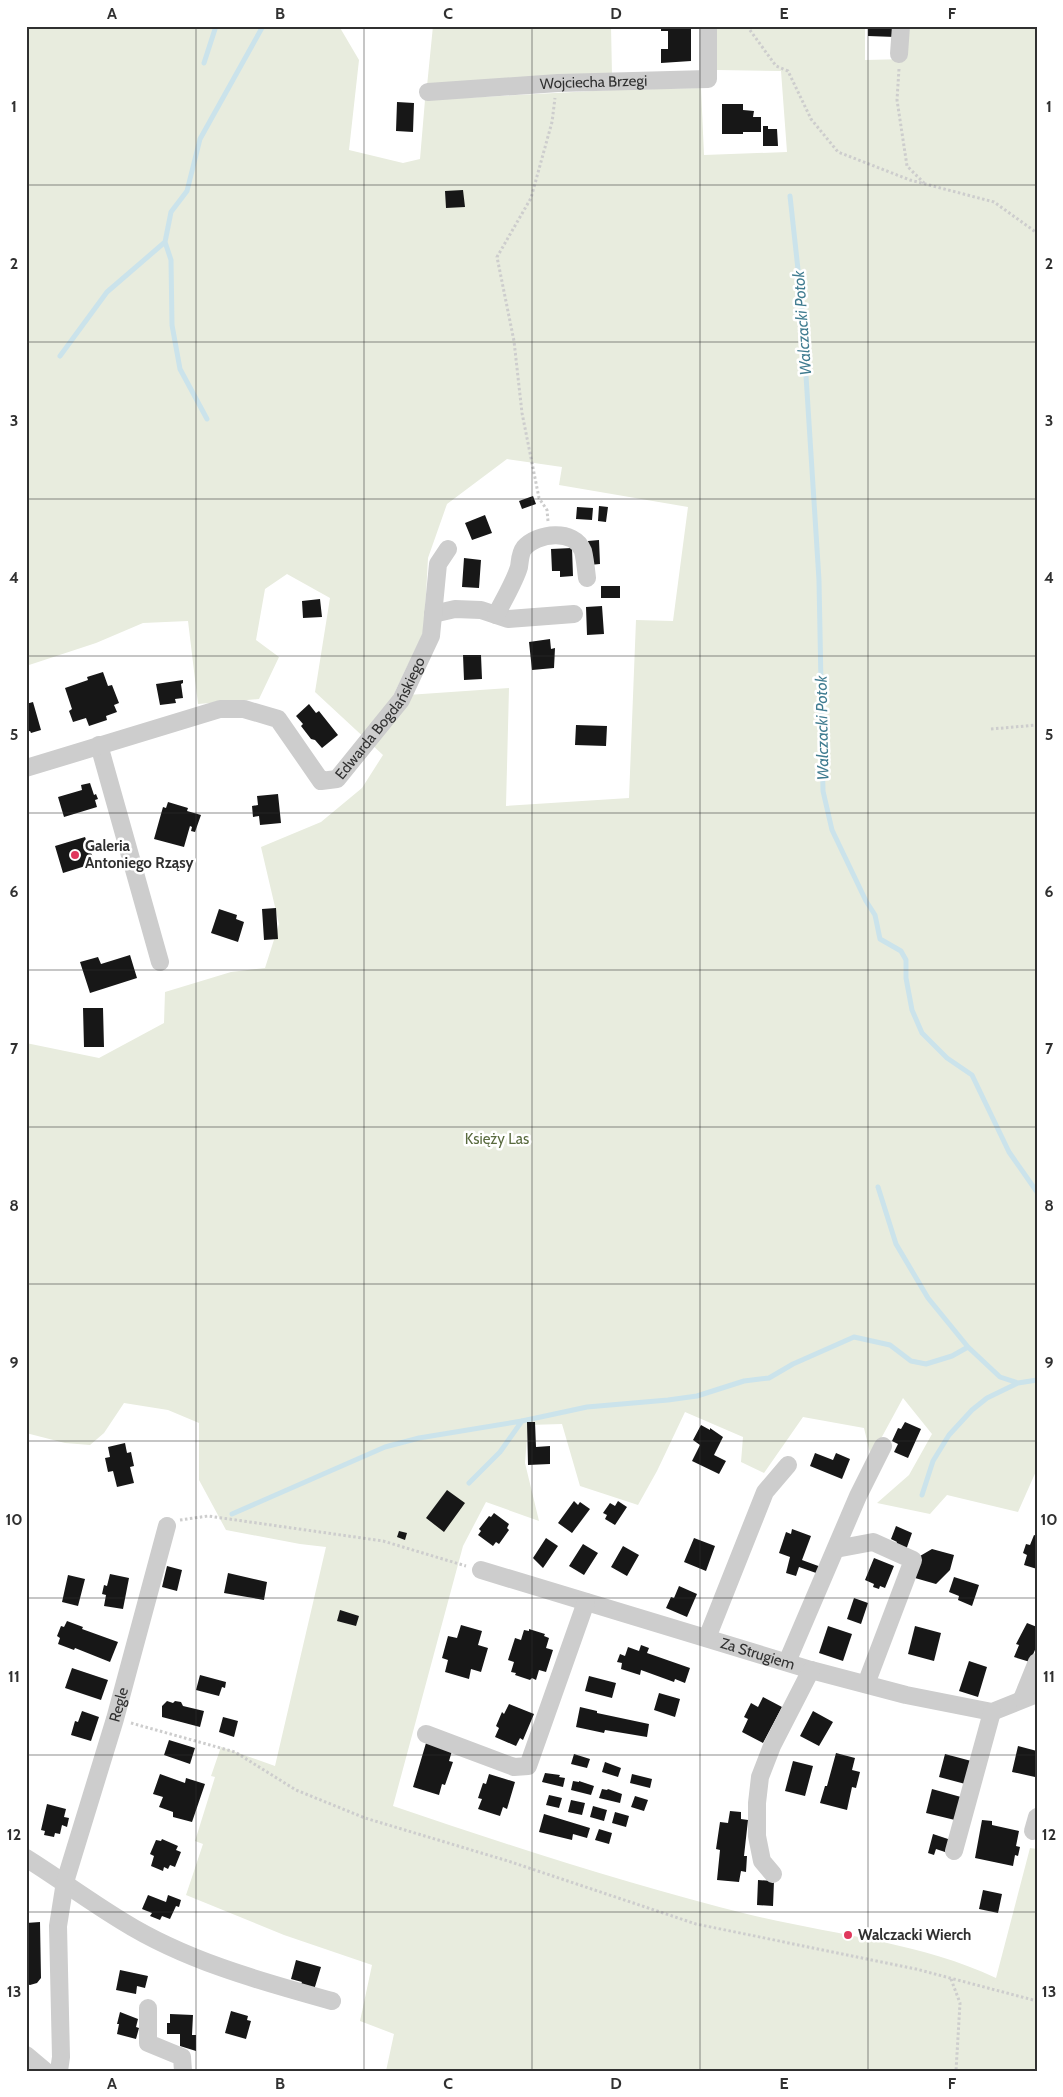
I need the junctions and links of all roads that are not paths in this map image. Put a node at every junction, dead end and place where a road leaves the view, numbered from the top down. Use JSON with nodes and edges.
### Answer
{"nodes":[{"id":1,"x":708,"y":26,"type":"edge"},
{"id":2,"x":901,"y":26,"type":"edge"},
{"id":3,"x":899,"y":54,"type":"road end"},
{"id":4,"x":428,"y":92,"type":"dead end"},
{"id":5,"x":448,"y":549,"type":"dead end"},
{"id":6,"x":587,"y":578,"type":"dead end"},
{"id":7,"x":433,"y":614,"type":"junction"},
{"id":8,"x":574,"y":614,"type":"dead end"},
{"id":9,"x":496,"y":615,"type":"junction"},
{"id":10,"x":99,"y":745,"type":"junction"},
{"id":11,"x":26,"y":768,"type":"edge"},
{"id":12,"x":160,"y":962,"type":"dead end"},
{"id":13,"x":883,"y":1446,"type":"dead end"},
{"id":14,"x":788,"y":1465,"type":"dead end"},
{"id":15,"x":167,"y":1526,"type":"road end"},
{"id":16,"x":841,"y":1548,"type":"dead end"},
{"id":17,"x":481,"y":1570,"type":"road end"},
{"id":18,"x":586,"y":1602,"type":"junction"},
{"id":19,"x":707,"y":1638,"type":"junction"},
{"id":20,"x":787,"y":1662,"type":"junction"},
{"id":21,"x":1037,"y":1662,"type":"edge"},
{"id":22,"x":811,"y":1670,"type":"junction"},
{"id":23,"x":866,"y":1684,"type":"junction"},
{"id":24,"x":1030,"y":1697,"type":"edge"},
{"id":25,"x":992,"y":1712,"type":"junction"},
{"id":26,"x":426,"y":1734,"type":"dead end"},
{"id":27,"x":954,"y":1851,"type":"dead end"},
{"id":28,"x":26,"y":1858,"type":"edge"},
{"id":29,"x":773,"y":1874,"type":"dead end"},
{"id":30,"x":65,"y":1882,"type":"junction"},
{"id":31,"x":332,"y":2000,"type":"dead end"},
{"id":32,"x":148,"y":2008,"type":"dead end"},
{"id":33,"x":26,"y":2054,"type":"edge"},
{"id":34,"x":45,"y":2071,"type":"edge"},
{"id":35,"x":59,"y":2071,"type":"edge"},
{"id":36,"x":182,"y":2071,"type":"edge"}],
"edges":[{"from":1,"to":4,"type":"street","name":"Wojciecha Brzegi"},
{"from":2,"to":3,"type":"street"},
{"from":5,"to":7,"type":"street","name":"Edwarda Bogdańskiego"},
{"from":6,"to":9,"type":"street"},
{"from":7,"to":9,"type":"street"},
{"from":7,"to":10,"type":"street","name":"Edwarda Bogdańskiego"},
{"from":8,"to":9,"type":"street"},
{"from":10,"to":11,"type":"street","name":"Edwarda Bogdańskiego"},
{"from":10,"to":12,"type":"street"},
{"from":13,"to":20,"type":"street"},
{"from":14,"to":19,"type":"street"},
{"from":15,"to":30,"type":"street","name":"Regle"},
{"from":16,"to":23,"type":"street"},
{"from":17,"to":18,"type":"street","name":"Za Strugiem"},
{"from":18,"to":19,"type":"street","name":"Za Strugiem"},
{"from":18,"to":26,"type":"street"},
{"from":19,"to":20,"type":"street","name":"Za Strugiem"},
{"from":20,"to":22,"type":"street","name":"Za Strugiem"},
{"from":21,"to":24,"type":"street"},
{"from":22,"to":23,"type":"street","name":"Za Strugiem"},
{"from":22,"to":29,"type":"street"},
{"from":23,"to":25,"type":"street","name":"Za Strugiem"},
{"from":24,"to":25,"type":"street"},
{"from":25,"to":27,"type":"street"},
{"from":28,"to":30,"type":"street"},
{"from":30,"to":31,"type":"street"},
{"from":30,"to":35,"type":"street","name":"Regle"},
{"from":32,"to":36,"type":"street"},
{"from":33,"to":34,"type":"street"}]}
